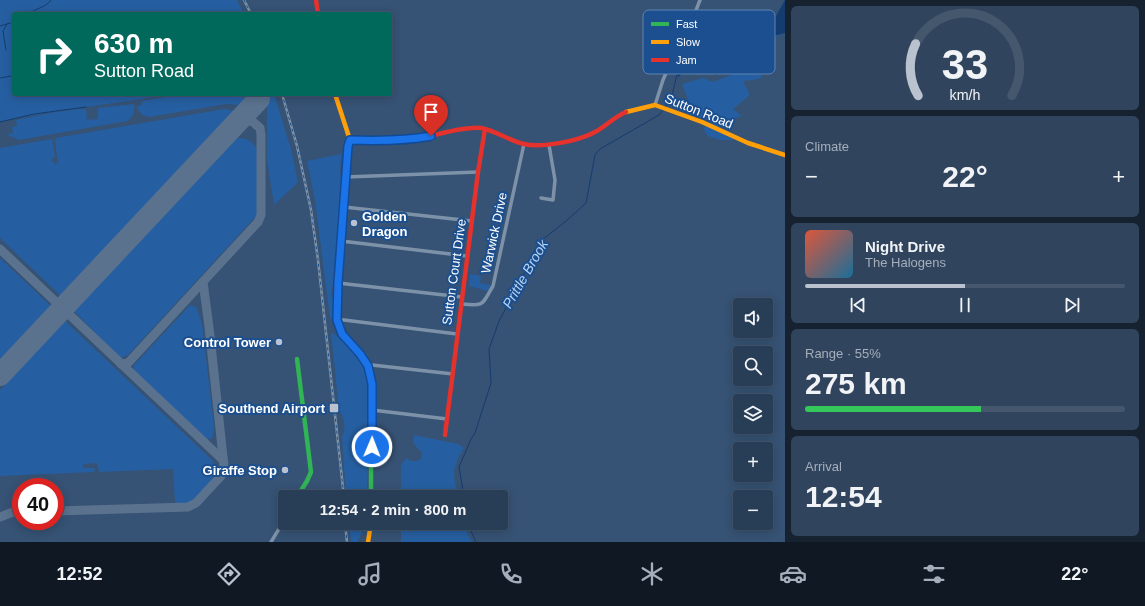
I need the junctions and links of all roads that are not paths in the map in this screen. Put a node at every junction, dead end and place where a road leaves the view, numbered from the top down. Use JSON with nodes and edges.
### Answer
{"nodes":[{"id":1,"x":316,"y":0,"type":"edge"},
{"id":2,"x":700,"y":0,"type":"edge"},
{"id":3,"x":696,"y":10,"type":"edge"},
{"id":4,"x":318,"y":12,"type":"edge"},
{"id":5,"x":666,"y":74,"type":"edge"},
{"id":6,"x":337,"y":96,"type":"edge"},
{"id":7,"x":655,"y":105,"type":"junction"},
{"id":8,"x":485,"y":129,"type":"junction"},
{"id":9,"x":350,"y":140,"type":"junction"},
{"id":10,"x":524,"y":144,"type":"junction"},
{"id":11,"x":549,"y":145,"type":"junction"},
{"id":12,"x":785,"y":155,"type":"edge"},
{"id":13,"x":478,"y":172,"type":"junction"},
{"id":14,"x":346,"y":177,"type":"junction"},
{"id":15,"x":541,"y":198,"type":"dead end"},
{"id":16,"x":344,"y":207,"type":"junction"},
{"id":17,"x":472,"y":221,"type":"junction"},
{"id":18,"x":341,"y":241,"type":"junction"},
{"id":19,"x":467,"y":256,"type":"junction"},
{"id":20,"x":338,"y":283,"type":"junction"},
{"id":21,"x":462,"y":297,"type":"junction"},
{"id":22,"x":461,"y":304,"type":"junction"},
{"id":23,"x":337,"y":320,"type":"junction"},
{"id":24,"x":457,"y":334,"type":"junction"},
{"id":25,"x":297,"y":359,"type":"dead end"},
{"id":26,"x":368,"y":366,"type":"junction"},
{"id":27,"x":452,"y":374,"type":"junction"},
{"id":28,"x":372,"y":410,"type":"junction"},
{"id":29,"x":447,"y":419,"type":"junction"},
{"id":30,"x":445,"y":435,"type":"dead end"},
{"id":31,"x":301,"y":490,"type":"edge"},
{"id":32,"x":371,"y":490,"type":"edge"},
{"id":33,"x":278,"y":530,"type":"edge"},
{"id":34,"x":370,"y":530,"type":"edge"},
{"id":35,"x":271,"y":542,"type":"edge"},
{"id":36,"x":368,"y":542,"type":"edge"}],
"edges":[{"from":1,"to":4,"type":"street"},
{"from":2,"to":3,"type":"street"},
{"from":5,"to":7,"type":"street"},
{"from":6,"to":9,"type":"street"},
{"from":7,"to":11,"type":"street","name":"Sutton Road"},
{"from":7,"to":12,"type":"street","name":"Sutton Road"},
{"from":8,"to":9,"type":"street","name":"Sutton Road"},
{"from":8,"to":10,"type":"street","name":"Sutton Road"},
{"from":8,"to":13,"type":"street","name":"Sutton Court Drive"},
{"from":9,"to":14,"type":"street"},
{"from":10,"to":11,"type":"street","name":"Sutton Road"},
{"from":10,"to":22,"type":"street","name":"Warwick Drive"},
{"from":11,"to":15,"type":"street"},
{"from":13,"to":14,"type":"street"},
{"from":13,"to":17,"type":"street","name":"Sutton Court Drive"},
{"from":14,"to":16,"type":"street"},
{"from":16,"to":17,"type":"street"},
{"from":16,"to":18,"type":"street"},
{"from":17,"to":19,"type":"street","name":"Sutton Court Drive"},
{"from":18,"to":19,"type":"street"},
{"from":18,"to":20,"type":"street"},
{"from":19,"to":21,"type":"street","name":"Sutton Court Drive"},
{"from":20,"to":21,"type":"street"},
{"from":20,"to":23,"type":"street"},
{"from":21,"to":22,"type":"street","name":"Sutton Court Drive"},
{"from":22,"to":24,"type":"street","name":"Sutton Court Drive"},
{"from":23,"to":24,"type":"street"},
{"from":23,"to":26,"type":"street"},
{"from":24,"to":27,"type":"street","name":"Sutton Court Drive"},
{"from":25,"to":31,"type":"street"},
{"from":26,"to":27,"type":"street"},
{"from":26,"to":28,"type":"street"},
{"from":27,"to":29,"type":"street","name":"Sutton Court Drive"},
{"from":28,"to":29,"type":"street"},
{"from":28,"to":32,"type":"street"},
{"from":29,"to":30,"type":"street","name":"Sutton Court Drive"},
{"from":33,"to":35,"type":"street"},
{"from":34,"to":36,"type":"street"}]}
